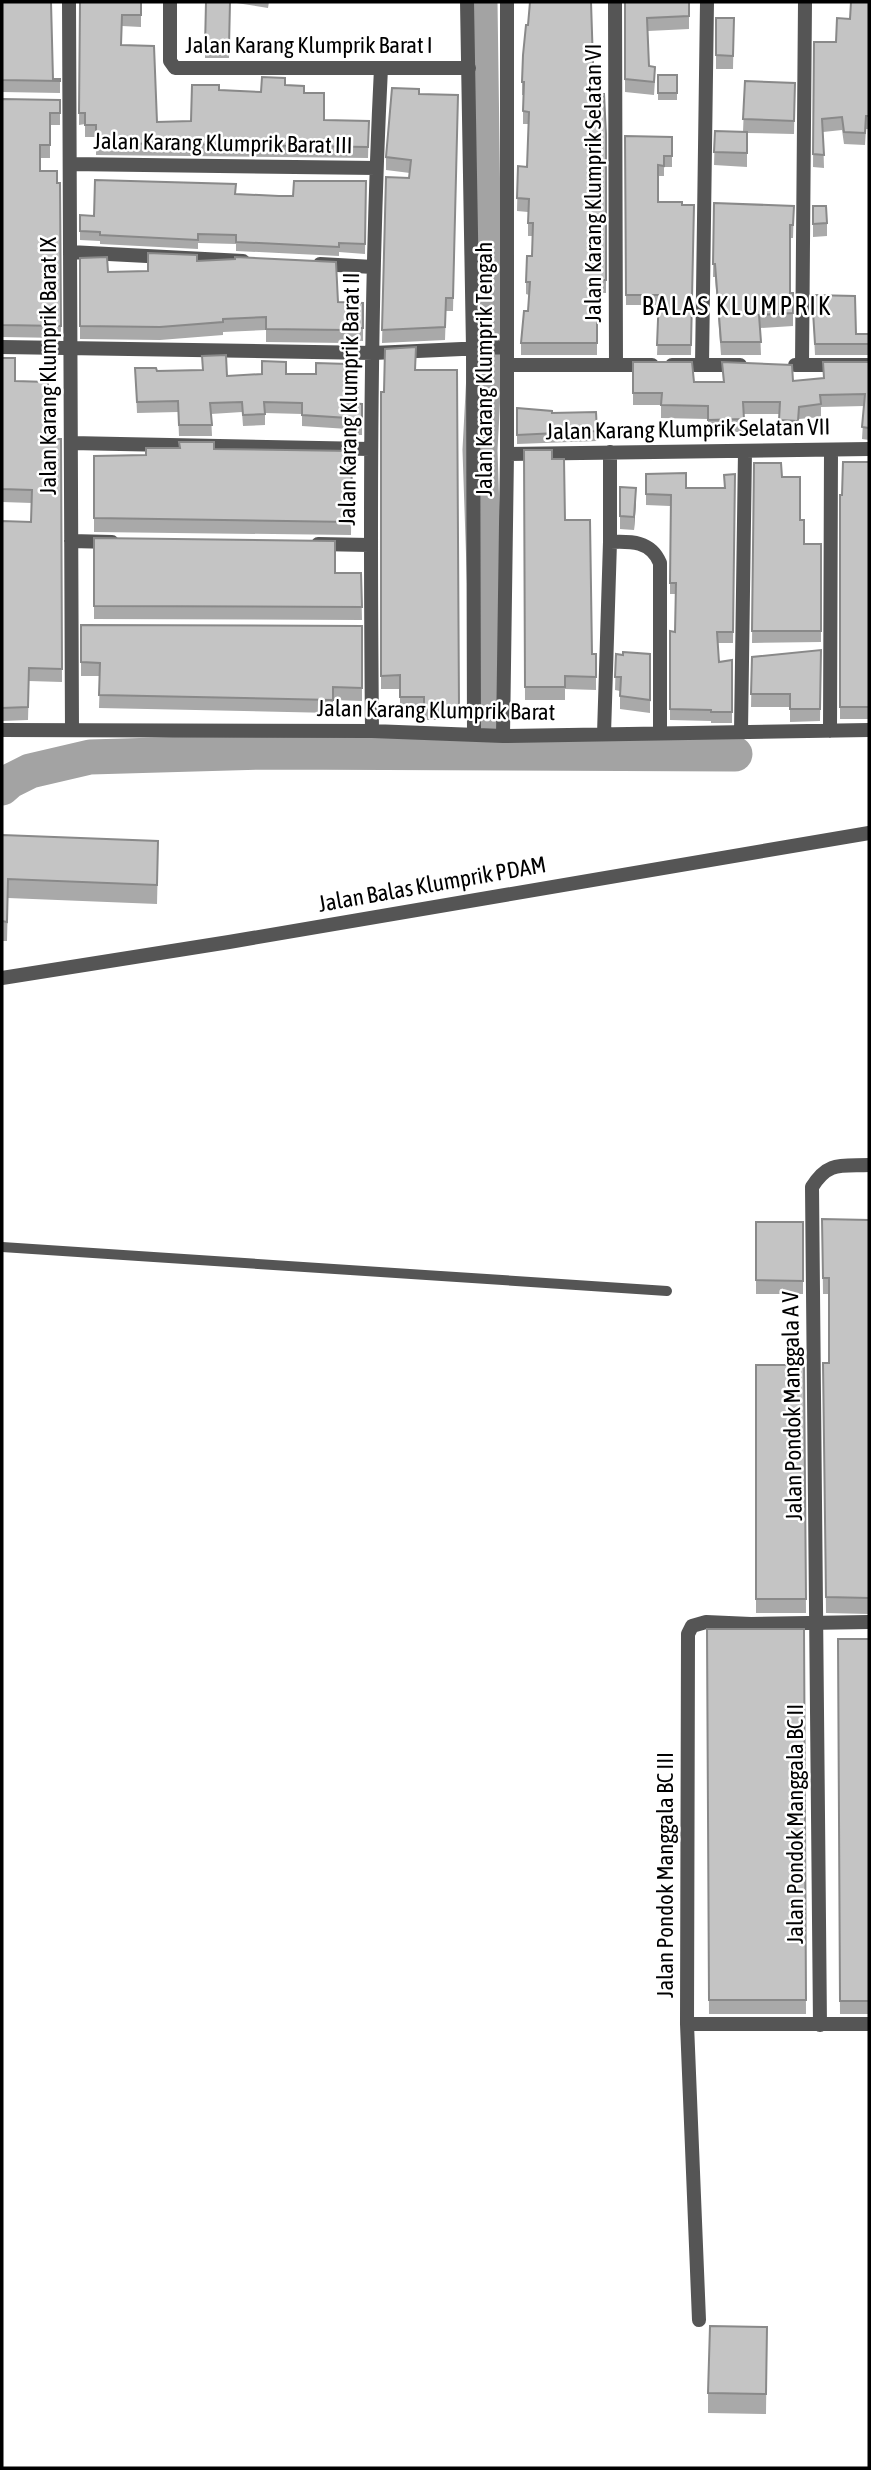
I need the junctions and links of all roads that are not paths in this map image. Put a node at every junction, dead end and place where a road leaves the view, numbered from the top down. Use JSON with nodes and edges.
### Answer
{"nodes":[{"id":1,"x":69,"y":2,"type":"edge"},
{"id":2,"x":170,"y":2,"type":"edge"},
{"id":3,"x":467,"y":2,"type":"edge"},
{"id":4,"x":507,"y":2,"type":"edge"},
{"id":5,"x":615,"y":2,"type":"edge"},
{"id":6,"x":707,"y":2,"type":"edge"},
{"id":7,"x":805,"y":2,"type":"edge"},
{"id":8,"x":381,"y":68,"type":"junction"},
{"id":9,"x":469,"y":68,"type":"junction"},
{"id":10,"x":69,"y":164,"type":"junction"},
{"id":11,"x":376,"y":168,"type":"junction"},
{"id":12,"x":70,"y":252,"type":"junction"},
{"id":13,"x":263,"y":262,"type":"edge"},
{"id":14,"x":304,"y":264,"type":"edge"},
{"id":15,"x":373,"y":267,"type":"junction"},
{"id":16,"x":2,"y":347,"type":"edge"},
{"id":17,"x":71,"y":347,"type":"junction"},
{"id":18,"x":490,"y":347,"type":"junction"},
{"id":19,"x":373,"y":352,"type":"junction"},
{"id":20,"x":507,"y":365,"type":"junction"},
{"id":21,"x":616,"y":365,"type":"junction"},
{"id":22,"x":702,"y":365,"type":"junction"},
{"id":23,"x":752,"y":365,"type":"edge"},
{"id":24,"x":777,"y":365,"type":"edge"},
{"id":25,"x":802,"y":365,"type":"junction"},
{"id":26,"x":869,"y":365,"type":"edge"},
{"id":27,"x":71,"y":443,"type":"junction"},
{"id":28,"x":370,"y":449,"type":"junction"},
{"id":29,"x":869,"y":449,"type":"edge"},
{"id":30,"x":831,"y":450,"type":"junction"},
{"id":31,"x":745,"y":451,"type":"junction"},
{"id":32,"x":610,"y":453,"type":"junction"},
{"id":33,"x":507,"y":454,"type":"junction"},
{"id":34,"x":71,"y":541,"type":"junction"},
{"id":35,"x":124,"y":542,"type":"edge"},
{"id":36,"x":610,"y":542,"type":"junction"},
{"id":37,"x":301,"y":544,"type":"edge"},
{"id":38,"x":369,"y":545,"type":"junction"},
{"id":39,"x":72,"y":629,"type":"junction"},
{"id":40,"x":89,"y":631,"type":"edge"},
{"id":41,"x":2,"y":730,"type":"edge"},
{"id":42,"x":72,"y":730,"type":"junction"},
{"id":43,"x":869,"y":730,"type":"edge"},
{"id":44,"x":372,"y":731,"type":"junction"},
{"id":45,"x":830,"y":731,"type":"junction"},
{"id":46,"x":741,"y":732,"type":"junction"},
{"id":47,"x":660,"y":733,"type":"junction"},
{"id":48,"x":604,"y":734,"type":"junction"},
{"id":49,"x":477,"y":735,"type":"junction"},
{"id":50,"x":501,"y":736,"type":"junction"},
{"id":51,"x":869,"y":833,"type":"edge"},
{"id":52,"x":2,"y":978,"type":"edge"},
{"id":53,"x":869,"y":1165,"type":"edge"},
{"id":54,"x":2,"y":1247,"type":"edge"},
{"id":55,"x":667,"y":1291,"type":"dead end"},
{"id":56,"x":869,"y":1622,"type":"edge"},
{"id":57,"x":817,"y":1624,"type":"junction"},
{"id":58,"x":687,"y":2024,"type":"junction"},
{"id":59,"x":869,"y":2024,"type":"edge"},
{"id":60,"x":820,"y":2025,"type":"junction"},
{"id":61,"x":699,"y":2320,"type":"dead end"}],
"edges":[{"from":1,"to":10,"type":"street","name":"Jalan Karang Klumprik Barat IX"},
{"from":2,"to":8,"type":"street","name":"Jalan Karang Klumprik Barat I"},
{"from":3,"to":9,"type":"street","name":"Jalan Karang Klumprik Tengah"},
{"from":4,"to":18,"type":"street","name":"Jalan Karang Klumprik Tengah"},
{"from":5,"to":21,"type":"street","name":"Jalan Karang Klumprik Selatan VI"},
{"from":6,"to":22,"type":"street"},
{"from":7,"to":25,"type":"street"},
{"from":8,"to":9,"type":"street","name":"Jalan Karang Klumprik Barat I"},
{"from":8,"to":11,"type":"street","name":"Jalan Karang Klumprik Barat II"},
{"from":9,"to":18,"type":"street","name":"Jalan Karang Klumprik Tengah"},
{"from":10,"to":11,"type":"street","name":"Jalan Karang Klumprik Barat III"},
{"from":10,"to":12,"type":"street","name":"Jalan Karang Klumprik Barat IX"},
{"from":11,"to":15,"type":"street","name":"Jalan Karang Klumprik Barat II"},
{"from":12,"to":13,"type":"street"},
{"from":12,"to":17,"type":"street","name":"Jalan Karang Klumprik Barat IX"},
{"from":14,"to":15,"type":"street"},
{"from":15,"to":19,"type":"street","name":"Jalan Karang Klumprik Barat II"},
{"from":16,"to":17,"type":"street"},
{"from":17,"to":19,"type":"street"},
{"from":17,"to":27,"type":"street","name":"Jalan Karang Klumprik Barat IX"},
{"from":18,"to":19,"type":"street"},
{"from":18,"to":20,"type":"street","name":"Jalan Karang Klumprik Tengah"},
{"from":18,"to":49,"type":"street","name":"Jalan Karang Klumprik Tengah"},
{"from":19,"to":28,"type":"street","name":"Jalan Karang Klumprik Barat II"},
{"from":20,"to":21,"type":"street"},
{"from":20,"to":33,"type":"street","name":"Jalan Karang Klumprik Tengah"},
{"from":21,"to":22,"type":"street"},
{"from":22,"to":23,"type":"street"},
{"from":24,"to":25,"type":"street"},
{"from":25,"to":26,"type":"street"},
{"from":27,"to":28,"type":"street"},
{"from":27,"to":34,"type":"street","name":"Jalan Karang Klumprik Barat IX"},
{"from":28,"to":38,"type":"street","name":"Jalan Karang Klumprik Barat II"},
{"from":29,"to":30,"type":"street","name":"Jalan Karang Klumprik Selatan VII"},
{"from":30,"to":31,"type":"street","name":"Jalan Karang Klumprik Selatan VII"},
{"from":30,"to":45,"type":"street"},
{"from":31,"to":32,"type":"street","name":"Jalan Karang Klumprik Selatan VII"},
{"from":31,"to":46,"type":"street"},
{"from":32,"to":33,"type":"street","name":"Jalan Karang Klumprik Selatan VII"},
{"from":32,"to":36,"type":"street"},
{"from":33,"to":50,"type":"street","name":"Jalan Karang Klumprik Tengah"},
{"from":34,"to":35,"type":"street"},
{"from":34,"to":39,"type":"street","name":"Jalan Karang Klumprik Barat IX"},
{"from":36,"to":47,"type":"street"},
{"from":36,"to":48,"type":"street"},
{"from":37,"to":38,"type":"street"},
{"from":38,"to":44,"type":"street","name":"Jalan Karang Klumprik Barat II"},
{"from":39,"to":40,"type":"street"},
{"from":39,"to":42,"type":"street","name":"Jalan Karang Klumprik Barat IX"},
{"from":41,"to":42,"type":"street","name":"Jalan Karang Klumprik Barat"},
{"from":42,"to":44,"type":"street","name":"Jalan Karang Klumprik Barat"},
{"from":43,"to":45,"type":"street","name":"Jalan Karang Klumprik Barat"},
{"from":44,"to":49,"type":"street","name":"Jalan Karang Klumprik Barat"},
{"from":45,"to":46,"type":"street","name":"Jalan Karang Klumprik Barat"},
{"from":46,"to":47,"type":"street","name":"Jalan Karang Klumprik Barat"},
{"from":47,"to":48,"type":"street","name":"Jalan Karang Klumprik Barat"},
{"from":48,"to":50,"type":"street","name":"Jalan Karang Klumprik Barat"},
{"from":49,"to":50,"type":"street","name":"Jalan Karang Klumprik Barat"},
{"from":51,"to":52,"type":"street","name":"Jalan Balas Klumprik PDAM"},
{"from":53,"to":57,"type":"street","name":"Jalan Pondok Manggala A V"},
{"from":54,"to":55,"type":"lane"},
{"from":56,"to":57,"type":"street"},
{"from":57,"to":58,"type":"street","name":"Jalan Pondok Manggala BC III"},
{"from":57,"to":60,"type":"street","name":"Jalan Pondok Manggala BC II"},
{"from":58,"to":60,"type":"street","name":"Jalan Pondok Manggala BC III"},
{"from":58,"to":61,"type":"street"},
{"from":59,"to":60,"type":"street","name":"Jalan Pondok Manggala BC III"}]}
